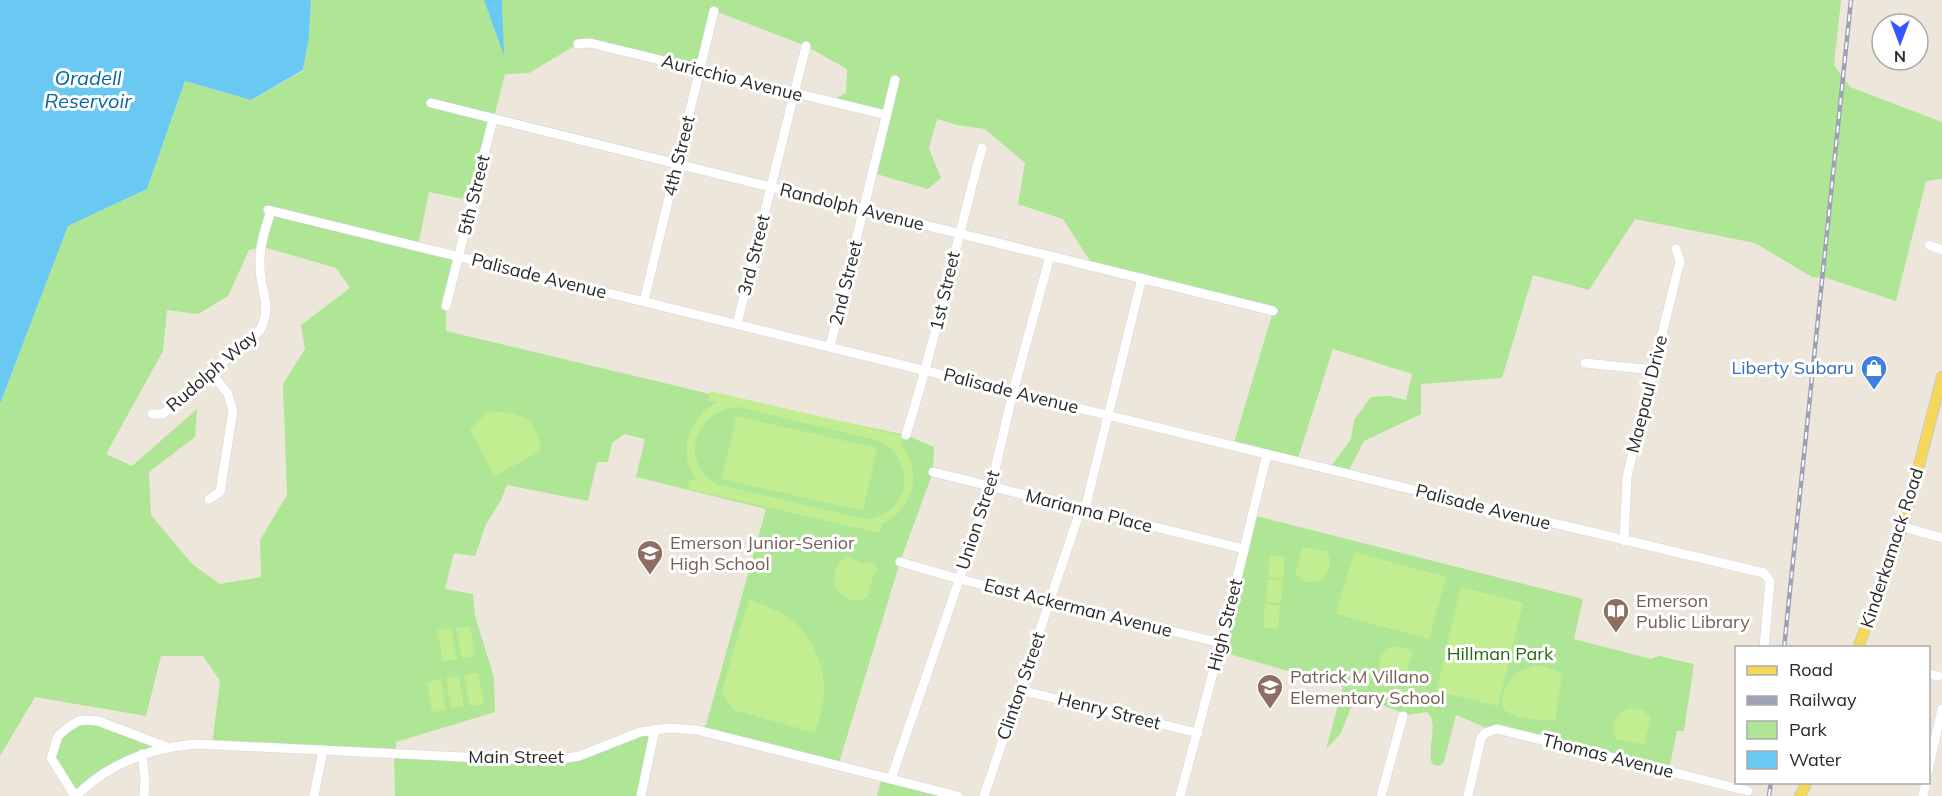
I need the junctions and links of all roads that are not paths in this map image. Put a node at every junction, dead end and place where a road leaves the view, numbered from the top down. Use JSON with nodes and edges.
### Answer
{"nodes":[{"id":1,"x":714,"y":11,"type":"dead end"},
{"id":2,"x":578,"y":44,"type":"dead end"},
{"id":3,"x":806,"y":46,"type":"dead end"},
{"id":4,"x":700,"y":70,"type":"junction"},
{"id":5,"x":895,"y":80,"type":"dead end"},
{"id":6,"x":794,"y":94,"type":"junction"},
{"id":7,"x":431,"y":103,"type":"dead end"},
{"id":8,"x":886,"y":115,"type":"junction"},
{"id":9,"x":493,"y":119,"type":"junction"},
{"id":10,"x":982,"y":148,"type":"dead end"},
{"id":11,"x":677,"y":164,"type":"junction"},
{"id":12,"x":771,"y":187,"type":"junction"},
{"id":13,"x":864,"y":210,"type":"junction"},
{"id":14,"x":269,"y":211,"type":"joint"},
{"id":15,"x":958,"y":234,"type":"junction"},
{"id":16,"x":1929,"y":245,"type":"dead end"},
{"id":17,"x":1676,"y":249,"type":"dead end"},
{"id":18,"x":1942,"y":249,"type":"edge"},
{"id":19,"x":459,"y":256,"type":"junction"},
{"id":20,"x":1050,"y":256,"type":"junction"},
{"id":21,"x":1142,"y":278,"type":"junction"},
{"id":22,"x":644,"y":301,"type":"junction"},
{"id":23,"x":446,"y":306,"type":"dead end"},
{"id":24,"x":1273,"y":311,"type":"dead end"},
{"id":25,"x":736,"y":324,"type":"junction"},
{"id":26,"x":830,"y":347,"type":"junction"},
{"id":27,"x":1585,"y":363,"type":"dead end"},
{"id":28,"x":1653,"y":370,"type":"junction"},
{"id":29,"x":927,"y":371,"type":"junction"},
{"id":30,"x":211,"y":372,"type":"junction"},
{"id":31,"x":1942,"y":377,"type":"edge"},
{"id":32,"x":1013,"y":392,"type":"junction"},
{"id":33,"x":152,"y":414,"type":"dead end"},
{"id":34,"x":1108,"y":415,"type":"junction"},
{"id":35,"x":906,"y":435,"type":"dead end"},
{"id":36,"x":1267,"y":454,"type":"junction"},
{"id":37,"x":933,"y":472,"type":"dead end"},
{"id":38,"x":991,"y":487,"type":"junction"},
{"id":39,"x":209,"y":499,"type":"dead end"},
{"id":40,"x":1083,"y":509,"type":"junction"},
{"id":41,"x":1903,"y":527,"type":"junction"},
{"id":42,"x":1942,"y":538,"type":"edge"},
{"id":43,"x":1624,"y":541,"type":"junction"},
{"id":44,"x":1244,"y":549,"type":"junction"},
{"id":45,"x":900,"y":562,"type":"dead end"},
{"id":46,"x":959,"y":579,"type":"junction"},
{"id":47,"x":1050,"y":600,"type":"junction"},
{"id":48,"x":1221,"y":643,"type":"junction"},
{"id":49,"x":1764,"y":646,"type":"edge"},
{"id":50,"x":1859,"y":646,"type":"edge"},
{"id":51,"x":1020,"y":690,"type":"junction"},
{"id":52,"x":1942,"y":709,"type":"edge"},
{"id":53,"x":1403,"y":717,"type":"dead end"},
{"id":54,"x":655,"y":729,"type":"junction"},
{"id":55,"x":1198,"y":733,"type":"junction"},
{"id":56,"x":167,"y":747,"type":"junction"},
{"id":57,"x":323,"y":750,"type":"junction"},
{"id":58,"x":142,"y":754,"type":"junction"},
{"id":59,"x":1930,"y":766,"type":"edge"},
{"id":60,"x":891,"y":779,"type":"junction"},
{"id":61,"x":1748,"y":790,"type":"edge"},
{"id":62,"x":75,"y":796,"type":"edge"},
{"id":63,"x":144,"y":796,"type":"edge"},
{"id":64,"x":315,"y":796,"type":"edge"},
{"id":65,"x":641,"y":796,"type":"edge"},
{"id":66,"x":958,"y":796,"type":"edge"},
{"id":67,"x":984,"y":796,"type":"edge"},
{"id":68,"x":1180,"y":796,"type":"edge"},
{"id":69,"x":1381,"y":796,"type":"edge"},
{"id":70,"x":1468,"y":796,"type":"edge"}],
"edges":[{"from":1,"to":4,"type":"street","name":"4th Street"},
{"from":2,"to":4,"type":"street","name":"Auricchio Avenue"},
{"from":3,"to":6,"type":"street","name":"3rd Street"},
{"from":4,"to":6,"type":"street","name":"Auricchio Avenue"},
{"from":4,"to":11,"type":"street","name":"4th Street"},
{"from":5,"to":8,"type":"street","name":"2nd Street"},
{"from":6,"to":8,"type":"street","name":"Auricchio Avenue"},
{"from":6,"to":12,"type":"street","name":"3rd Street"},
{"from":7,"to":9,"type":"street","name":"Randolph Avenue"},
{"from":8,"to":13,"type":"street","name":"2nd Street"},
{"from":9,"to":11,"type":"street","name":"Randolph Avenue"},
{"from":9,"to":19,"type":"street","name":"5th Street"},
{"from":10,"to":15,"type":"street","name":"1st Street"},
{"from":11,"to":12,"type":"street","name":"Randolph Avenue"},
{"from":11,"to":22,"type":"street","name":"4th Street"},
{"from":12,"to":13,"type":"street","name":"Randolph Avenue"},
{"from":12,"to":25,"type":"street","name":"3rd Street"},
{"from":13,"to":15,"type":"street","name":"Randolph Avenue"},
{"from":13,"to":26,"type":"street","name":"2nd Street"},
{"from":14,"to":19,"type":"street","name":"Palisade Avenue"},
{"from":14,"to":30,"type":"street","name":"Rudolph Way"},
{"from":15,"to":20,"type":"street","name":"Randolph Avenue"},
{"from":15,"to":29,"type":"street","name":"1st Street"},
{"from":16,"to":18,"type":"street"},
{"from":17,"to":28,"type":"street","name":"Maepaul Drive"},
{"from":19,"to":22,"type":"street","name":"Palisade Avenue"},
{"from":19,"to":23,"type":"street","name":"5th Street"},
{"from":20,"to":21,"type":"street","name":"Randolph Avenue"},
{"from":20,"to":32,"type":"street","name":"Union Street"},
{"from":21,"to":24,"type":"street","name":"Randolph Avenue"},
{"from":21,"to":34,"type":"street","name":"Clinton Street"},
{"from":22,"to":25,"type":"street","name":"Palisade Avenue"},
{"from":25,"to":26,"type":"street","name":"Palisade Avenue"},
{"from":26,"to":29,"type":"street","name":"Palisade Avenue"},
{"from":27,"to":28,"type":"street"},
{"from":28,"to":43,"type":"street","name":"Maepaul Drive"},
{"from":29,"to":32,"type":"street","name":"Palisade Avenue"},
{"from":29,"to":35,"type":"street","name":"1st Street"},
{"from":30,"to":33,"type":"street","name":"Rudolph Way"},
{"from":30,"to":39,"type":"street"},
{"from":31,"to":41,"type":"main road","name":"Kinderkamack Road"},
{"from":32,"to":34,"type":"street","name":"Palisade Avenue"},
{"from":32,"to":38,"type":"street","name":"Union Street"},
{"from":34,"to":36,"type":"street","name":"Palisade Avenue"},
{"from":34,"to":40,"type":"street","name":"Clinton Street"},
{"from":36,"to":43,"type":"street","name":"Palisade Avenue"},
{"from":36,"to":44,"type":"street","name":"High Street"},
{"from":37,"to":38,"type":"street","name":"Marianna Place"},
{"from":38,"to":40,"type":"street","name":"Marianna Place"},
{"from":38,"to":46,"type":"street","name":"Union Street"},
{"from":40,"to":44,"type":"street","name":"Marianna Place"},
{"from":40,"to":47,"type":"street","name":"Clinton Street"},
{"from":41,"to":42,"type":"street"},
{"from":41,"to":50,"type":"main road","name":"Kinderkamack Road"},
{"from":43,"to":49,"type":"street","name":"Palisade Avenue"},
{"from":44,"to":48,"type":"street","name":"High Street"},
{"from":45,"to":46,"type":"street","name":"East Ackerman Avenue"},
{"from":46,"to":47,"type":"street","name":"East Ackerman Avenue"},
{"from":46,"to":60,"type":"street","name":"Union Street"},
{"from":47,"to":48,"type":"street","name":"East Ackerman Avenue"},
{"from":47,"to":51,"type":"street","name":"Clinton Street"},
{"from":48,"to":55,"type":"street","name":"High Street"},
{"from":51,"to":55,"type":"street","name":"Henry Street"},
{"from":51,"to":67,"type":"street","name":"Clinton Street"},
{"from":52,"to":59,"type":"street"},
{"from":53,"to":69,"type":"street"},
{"from":54,"to":57,"type":"street","name":"Main Street"},
{"from":54,"to":60,"type":"street","name":"Main Street"},
{"from":54,"to":65,"type":"street"},
{"from":55,"to":68,"type":"street","name":"High Street"},
{"from":56,"to":57,"type":"street","name":"Main Street"},
{"from":56,"to":58,"type":"street","name":"Main Street"},
{"from":56,"to":62,"type":"street"},
{"from":57,"to":64,"type":"street"},
{"from":58,"to":62,"type":"street","name":"Main Street"},
{"from":58,"to":63,"type":"street"},
{"from":60,"to":66,"type":"street","name":"Main Street"},
{"from":61,"to":70,"type":"street","name":"Thomas Avenue"}]}
